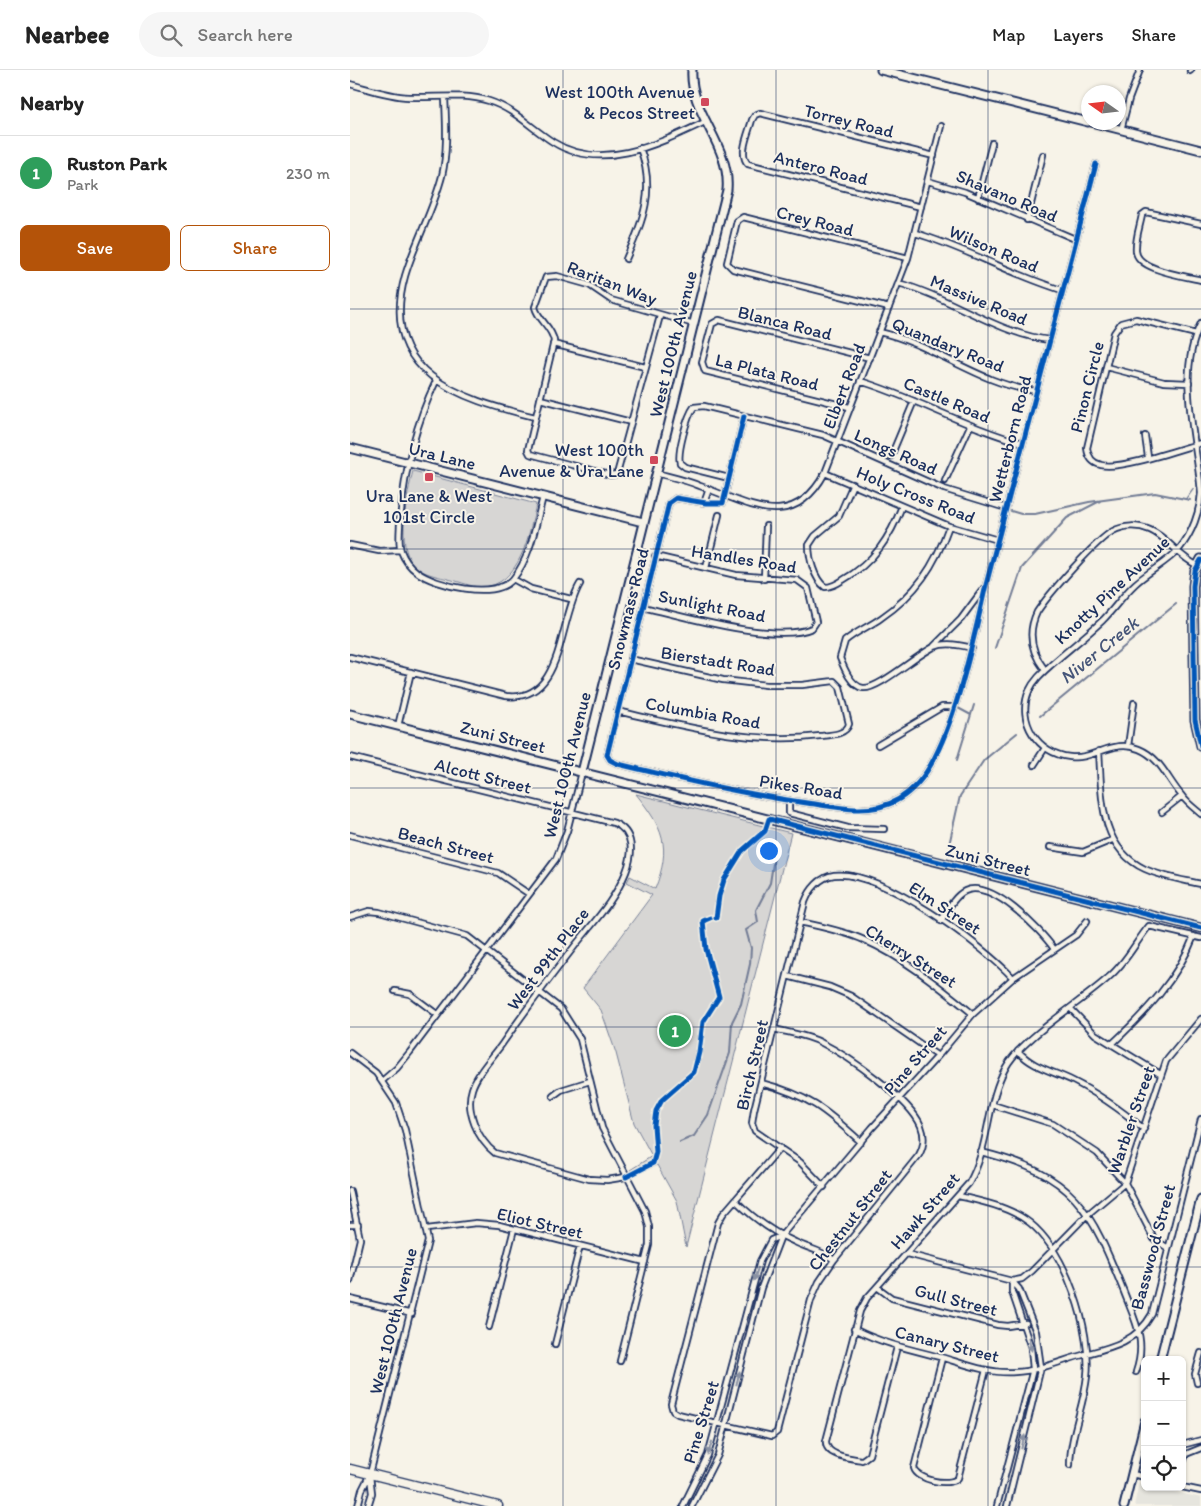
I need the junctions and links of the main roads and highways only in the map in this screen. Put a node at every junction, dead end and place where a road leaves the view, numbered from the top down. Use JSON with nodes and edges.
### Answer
{"nodes":[{"id":1,"x":350,"y":1469,"type":"edge"},
{"id":2,"x":498,"y":1506,"type":"edge"}],
"edges":[{"from":1,"to":2,"type":"main road"}]}
